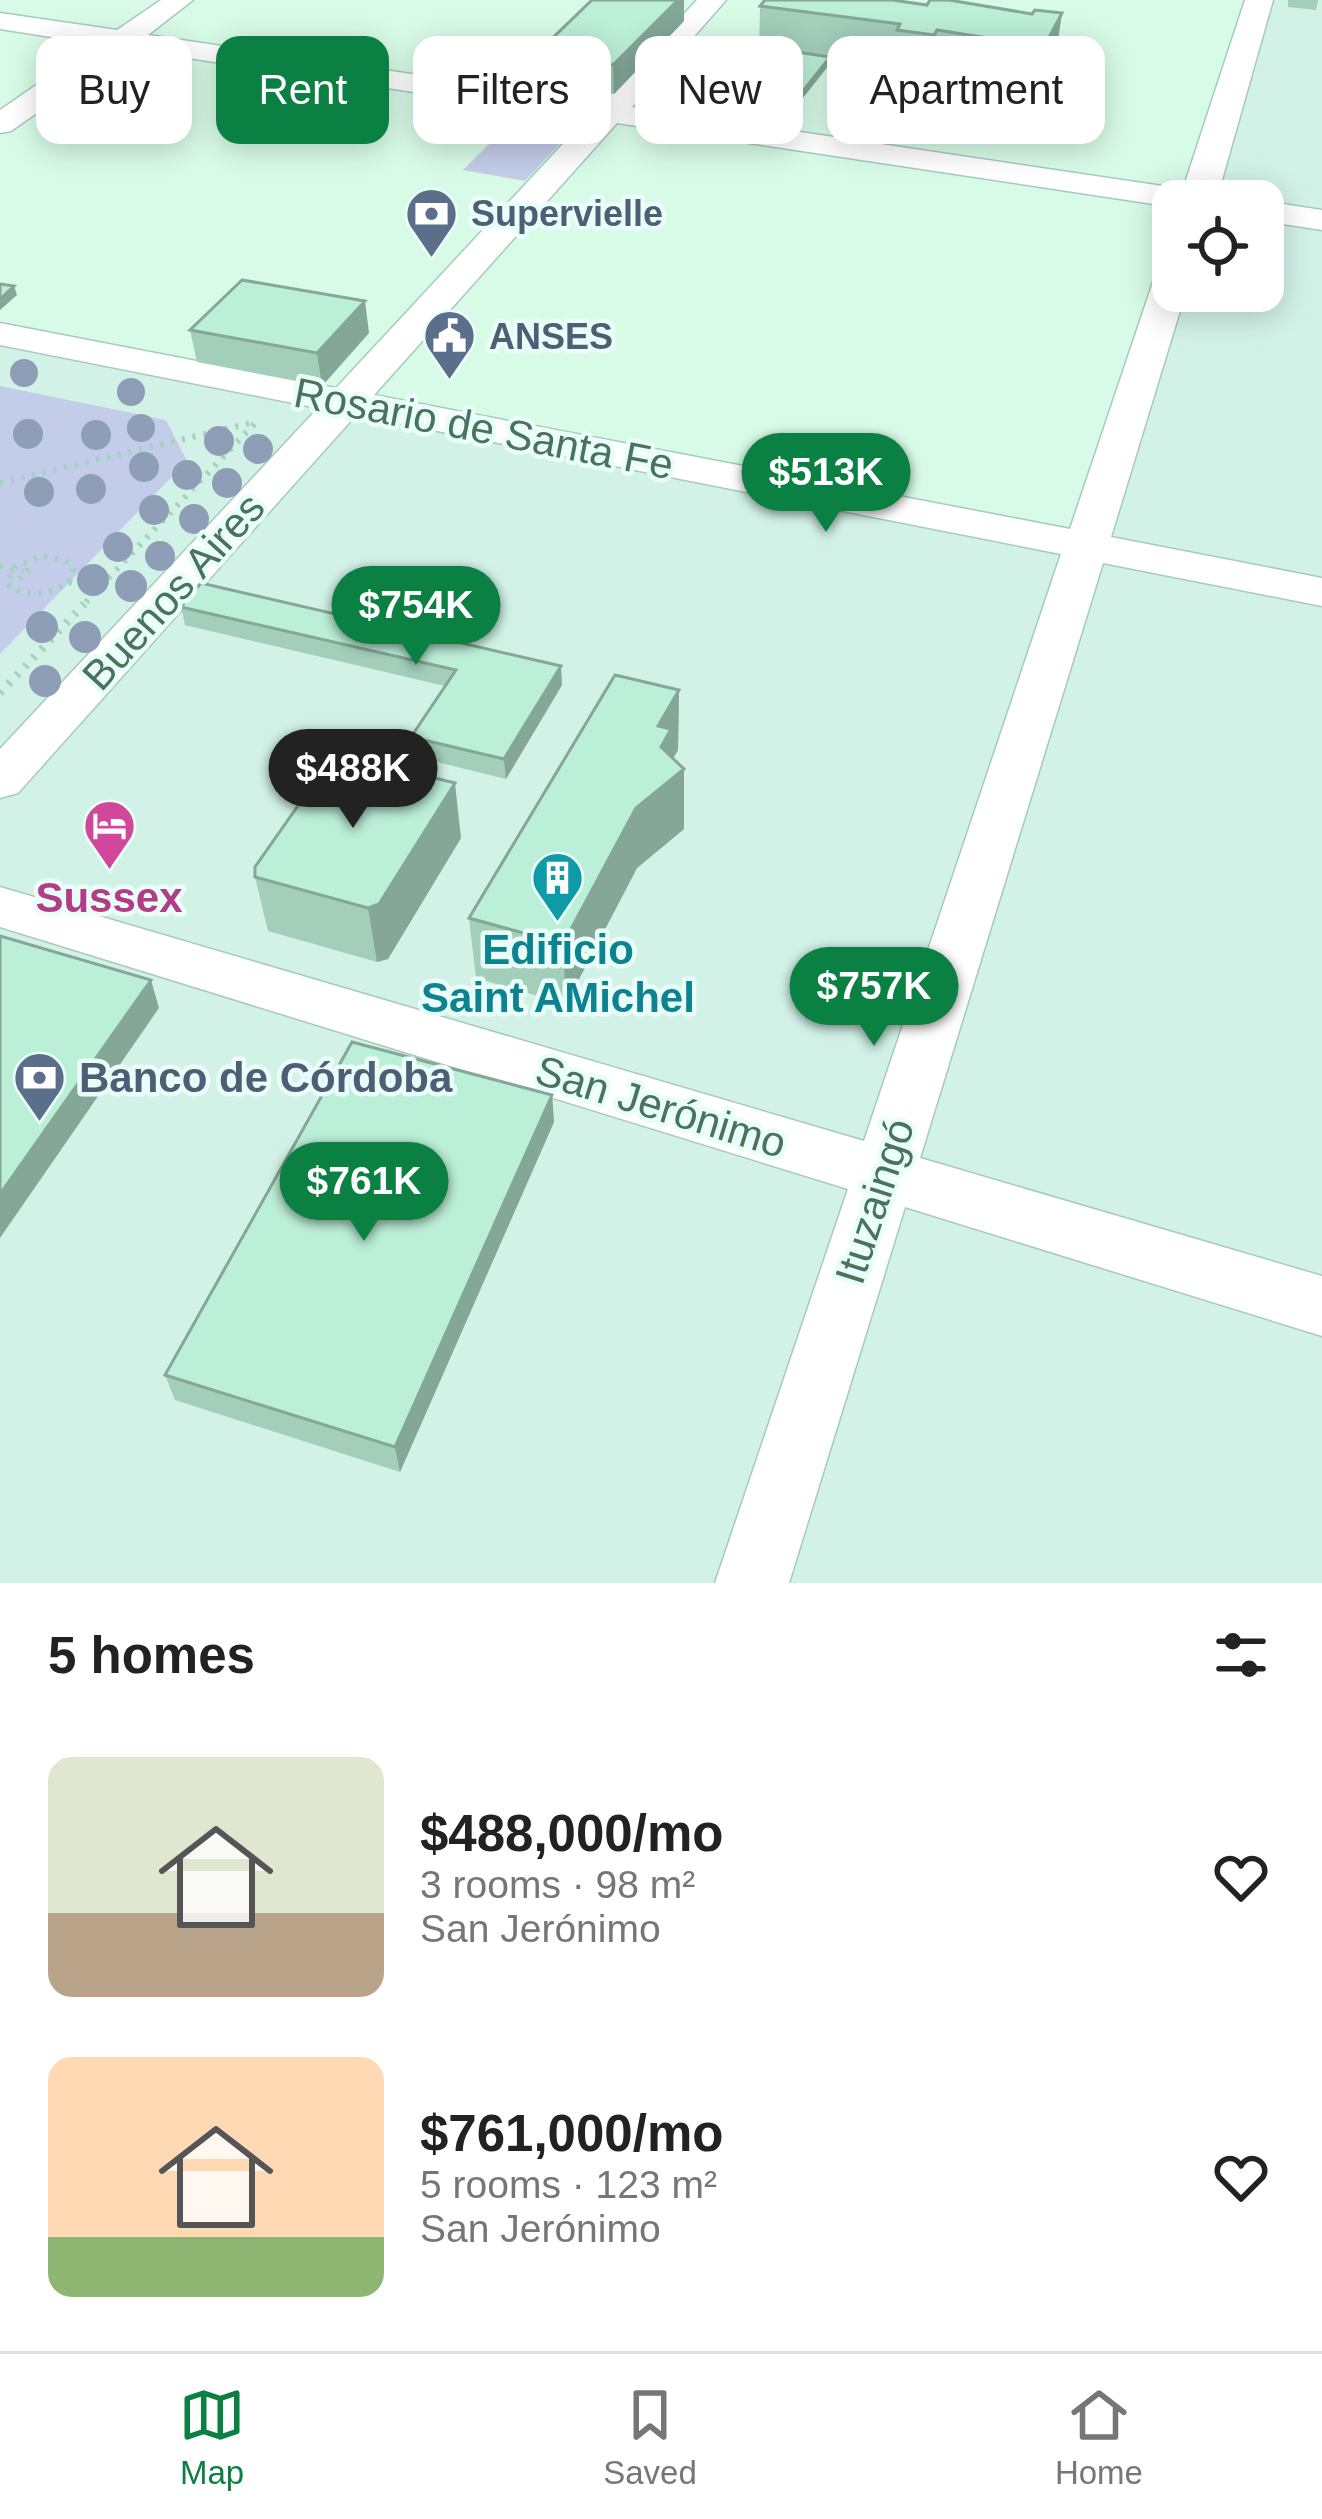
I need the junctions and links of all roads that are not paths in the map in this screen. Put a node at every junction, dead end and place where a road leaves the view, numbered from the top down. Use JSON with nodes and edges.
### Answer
{"nodes":[{"id":1,"x":178,"y":0,"type":"edge"},
{"id":2,"x":712,"y":0,"type":"edge"},
{"id":3,"x":1258,"y":0,"type":"edge"},
{"id":4,"x":0,"y":21,"type":"edge"},
{"id":5,"x":109,"y":36,"type":"edge"},
{"id":6,"x":127,"y":36,"type":"edge"},
{"id":7,"x":192,"y":48,"type":"edge"},
{"id":8,"x":413,"y":82,"type":"edge"},
{"id":9,"x":36,"y":99,"type":"edge"},
{"id":10,"x":611,"y":111,"type":"edge"},
{"id":11,"x":611,"y":112,"type":"edge"},
{"id":12,"x":0,"y":124,"type":"edge"},
{"id":13,"x":581,"y":144,"type":"edge"},
{"id":14,"x":1203,"y":180,"type":"edge"},
{"id":15,"x":1152,"y":194,"type":"edge"},
{"id":16,"x":1284,"y":214,"type":"edge"},
{"id":17,"x":1322,"y":220,"type":"edge"},
{"id":18,"x":1162,"y":312,"type":"edge"},
{"id":19,"x":0,"y":334,"type":"edge"},
{"id":20,"x":345,"y":401,"type":"junction"},
{"id":21,"x":1090,"y":546,"type":"junction"},
{"id":22,"x":1322,"y":592,"type":"edge"},
{"id":23,"x":0,"y":781,"type":"edge"},
{"id":24,"x":0,"y":907,"type":"edge"},
{"id":25,"x":883,"y":1173,"type":"junction"},
{"id":26,"x":1322,"y":1306,"type":"edge"},
{"id":27,"x":752,"y":1583,"type":"edge"}],
"edges":[{"from":1,"to":6,"type":"street"},
{"from":2,"to":10,"type":"street","name":"Buenos Aires"},
{"from":3,"to":14,"type":"street"},
{"from":4,"to":5,"type":"street"},
{"from":7,"to":8,"type":"street"},
{"from":9,"to":12,"type":"street"},
{"from":11,"to":15,"type":"street"},
{"from":13,"to":20,"type":"street","name":"Buenos Aires"},
{"from":16,"to":17,"type":"street"},
{"from":18,"to":21,"type":"street","name":"Ituzaingó"},
{"from":19,"to":20,"type":"street","name":"Rosario de Santa Fe"},
{"from":20,"to":21,"type":"street","name":"Rosario de Santa Fe"},
{"from":20,"to":23,"type":"street","name":"Buenos Aires"},
{"from":21,"to":22,"type":"street","name":"Rosario de Santa Fe"},
{"from":21,"to":25,"type":"street","name":"Ituzaingó"},
{"from":24,"to":25,"type":"street","name":"San Jerónimo"},
{"from":25,"to":26,"type":"street","name":"San Jerónimo"},
{"from":25,"to":27,"type":"street","name":"Ituzaingó"}]}
